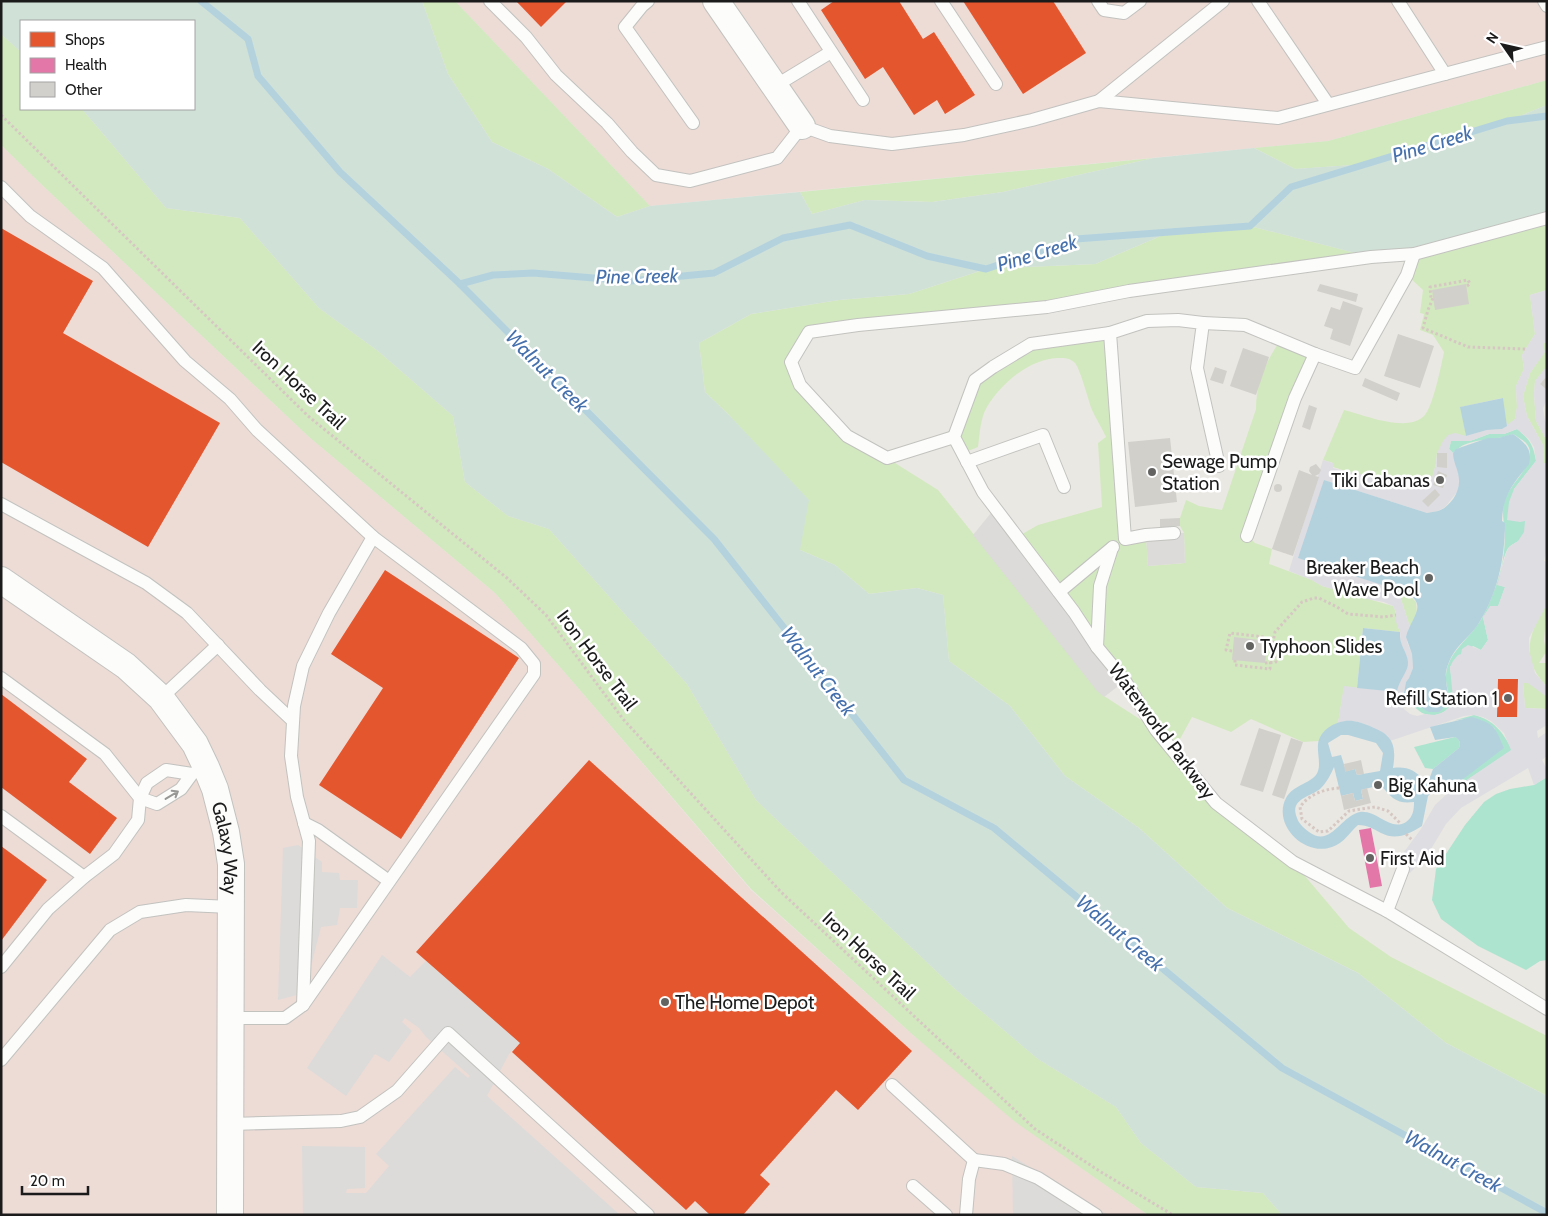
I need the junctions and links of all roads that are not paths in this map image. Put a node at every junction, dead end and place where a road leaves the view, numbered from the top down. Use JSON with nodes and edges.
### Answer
{"nodes":[{"id":1,"x":490,"y":1,"type":"edge"},
{"id":2,"x":648,"y":1,"type":"edge"},
{"id":3,"x":716,"y":1,"type":"edge"},
{"id":4,"x":798,"y":1,"type":"edge"},
{"id":5,"x":941,"y":1,"type":"edge"},
{"id":6,"x":1098,"y":1,"type":"edge"},
{"id":7,"x":1140,"y":1,"type":"edge"},
{"id":8,"x":1222,"y":1,"type":"edge"},
{"id":9,"x":1258,"y":1,"type":"edge"},
{"id":10,"x":1398,"y":1,"type":"edge"},
{"id":11,"x":1544,"y":1,"type":"edge"},
{"id":12,"x":1547,"y":6,"type":"edge"},
{"id":13,"x":1547,"y":47,"type":"edge"},
{"id":14,"x":831,"y":52,"type":"junction"},
{"id":15,"x":1445,"y":74,"type":"junction"},
{"id":16,"x":996,"y":84,"type":"dead end"},
{"id":17,"x":774,"y":86,"type":"junction"},
{"id":18,"x":863,"y":100,"type":"dead end"},
{"id":19,"x":1099,"y":101,"type":"junction"},
{"id":20,"x":1328,"y":104,"type":"junction"},
{"id":21,"x":693,"y":123,"type":"dead end"},
{"id":22,"x":802,"y":126,"type":"junction"},
{"id":23,"x":1,"y":187,"type":"edge"},
{"id":24,"x":1547,"y":218,"type":"edge"},
{"id":25,"x":1414,"y":254,"type":"junction"},
{"id":26,"x":1203,"y":323,"type":"junction"},
{"id":27,"x":1110,"y":333,"type":"junction"},
{"id":28,"x":1315,"y":354,"type":"junction"},
{"id":29,"x":954,"y":438,"type":"junction"},
{"id":30,"x":967,"y":462,"type":"junction"},
{"id":31,"x":1219,"y":466,"type":"dead end"},
{"id":32,"x":1064,"y":487,"type":"dead end"},
{"id":33,"x":1,"y":504,"type":"edge"},
{"id":34,"x":1174,"y":533,"type":"dead end"},
{"id":35,"x":1247,"y":536,"type":"dead end"},
{"id":36,"x":373,"y":537,"type":"junction"},
{"id":37,"x":1125,"y":539,"type":"junction"},
{"id":38,"x":1112,"y":548,"type":"junction"},
{"id":39,"x":1,"y":580,"type":"edge"},
{"id":40,"x":1060,"y":592,"type":"junction"},
{"id":41,"x":218,"y":645,"type":"junction"},
{"id":42,"x":1097,"y":647,"type":"junction"},
{"id":43,"x":1,"y":678,"type":"edge"},
{"id":44,"x":161,"y":698,"type":"junction"},
{"id":45,"x":293,"y":721,"type":"junction"},
{"id":46,"x":199,"y":771,"type":"junction"},
{"id":47,"x":140,"y":798,"type":"junction"},
{"id":48,"x":1,"y":816,"type":"edge"},
{"id":49,"x":304,"y":823,"type":"junction"},
{"id":50,"x":1403,"y":869,"type":"dead end"},
{"id":51,"x":84,"y":877,"type":"junction"},
{"id":52,"x":389,"y":881,"type":"junction"},
{"id":53,"x":231,"y":907,"type":"junction"},
{"id":54,"x":1387,"y":911,"type":"junction"},
{"id":55,"x":1,"y":967,"type":"edge"},
{"id":56,"x":303,"y":1005,"type":"junction"},
{"id":57,"x":1547,"y":1009,"type":"edge"},
{"id":58,"x":230,"y":1018,"type":"junction"},
{"id":59,"x":1,"y":1060,"type":"edge"},
{"id":60,"x":892,"y":1085,"type":"dead end"},
{"id":61,"x":230,"y":1124,"type":"junction"},
{"id":62,"x":974,"y":1160,"type":"junction"},
{"id":63,"x":913,"y":1186,"type":"dead end"},
{"id":64,"x":230,"y":1215,"type":"edge"},
{"id":65,"x":648,"y":1215,"type":"edge"},
{"id":66,"x":946,"y":1215,"type":"edge"},
{"id":67,"x":966,"y":1215,"type":"edge"},
{"id":68,"x":1096,"y":1215,"type":"edge"}],
"edges":[{"from":1,"to":22,"type":"lane"},
{"from":2,"to":21,"type":"lane"},
{"from":3,"to":17,"type":"street"},
{"from":4,"to":14,"type":"lane"},
{"from":5,"to":16,"type":"lane"},
{"from":6,"to":7,"type":"lane"},
{"from":8,"to":19,"type":"lane"},
{"from":9,"to":20,"type":"lane"},
{"from":10,"to":15,"type":"lane"},
{"from":11,"to":12,"type":"lane"},
{"from":13,"to":15,"type":"lane"},
{"from":14,"to":17,"type":"lane"},
{"from":14,"to":18,"type":"lane"},
{"from":15,"to":20,"type":"lane"},
{"from":17,"to":22,"type":"street"},
{"from":19,"to":20,"type":"lane"},
{"from":19,"to":22,"type":"lane"},
{"from":23,"to":36,"type":"lane"},
{"from":24,"to":25,"type":"lane"},
{"from":25,"to":28,"type":"lane"},
{"from":25,"to":29,"type":"lane"},
{"from":26,"to":27,"type":"lane"},
{"from":26,"to":28,"type":"lane"},
{"from":26,"to":31,"type":"lane"},
{"from":27,"to":29,"type":"lane"},
{"from":27,"to":37,"type":"lane"},
{"from":28,"to":35,"type":"lane"},
{"from":29,"to":30,"type":"lane","name":"Waterworld Parkway"},
{"from":30,"to":32,"type":"lane"},
{"from":30,"to":40,"type":"lane","name":"Waterworld Parkway"},
{"from":33,"to":41,"type":"lane"},
{"from":34,"to":37,"type":"lane"},
{"from":36,"to":45,"type":"lane"},
{"from":36,"to":52,"type":"lane"},
{"from":37,"to":38,"type":"lane"},
{"from":38,"to":40,"type":"lane"},
{"from":38,"to":42,"type":"lane"},
{"from":39,"to":44,"type":"street","name":"Galaxy Way"},
{"from":40,"to":42,"type":"lane","name":"Waterworld Parkway"},
{"from":41,"to":44,"type":"lane"},
{"from":41,"to":45,"type":"lane"},
{"from":42,"to":54,"type":"lane","name":"Waterworld Parkway"},
{"from":43,"to":47,"type":"lane"},
{"from":44,"to":46,"type":"street","name":"Galaxy Way"},
{"from":45,"to":49,"type":"lane"},
{"from":47,"to":46,"type":"lane","one_way":true},
{"from":46,"to":47,"type":"lane"},
{"from":46,"to":53,"type":"street","name":"Galaxy Way"},
{"from":47,"to":51,"type":"lane"},
{"from":48,"to":51,"type":"lane"},
{"from":49,"to":52,"type":"lane"},
{"from":49,"to":56,"type":"lane"},
{"from":50,"to":54,"type":"lane"},
{"from":51,"to":55,"type":"lane"},
{"from":52,"to":56,"type":"lane"},
{"from":53,"to":58,"type":"street","name":"Galaxy Way"},
{"from":53,"to":59,"type":"lane"},
{"from":54,"to":57,"type":"lane","name":"Waterworld Parkway"},
{"from":56,"to":58,"type":"lane"},
{"from":58,"to":61,"type":"street","name":"Galaxy Way"},
{"from":60,"to":62,"type":"lane"},
{"from":61,"to":64,"type":"street","name":"Galaxy Way"},
{"from":61,"to":65,"type":"lane"},
{"from":62,"to":67,"type":"lane"},
{"from":62,"to":68,"type":"lane"},
{"from":63,"to":66,"type":"lane"}]}
